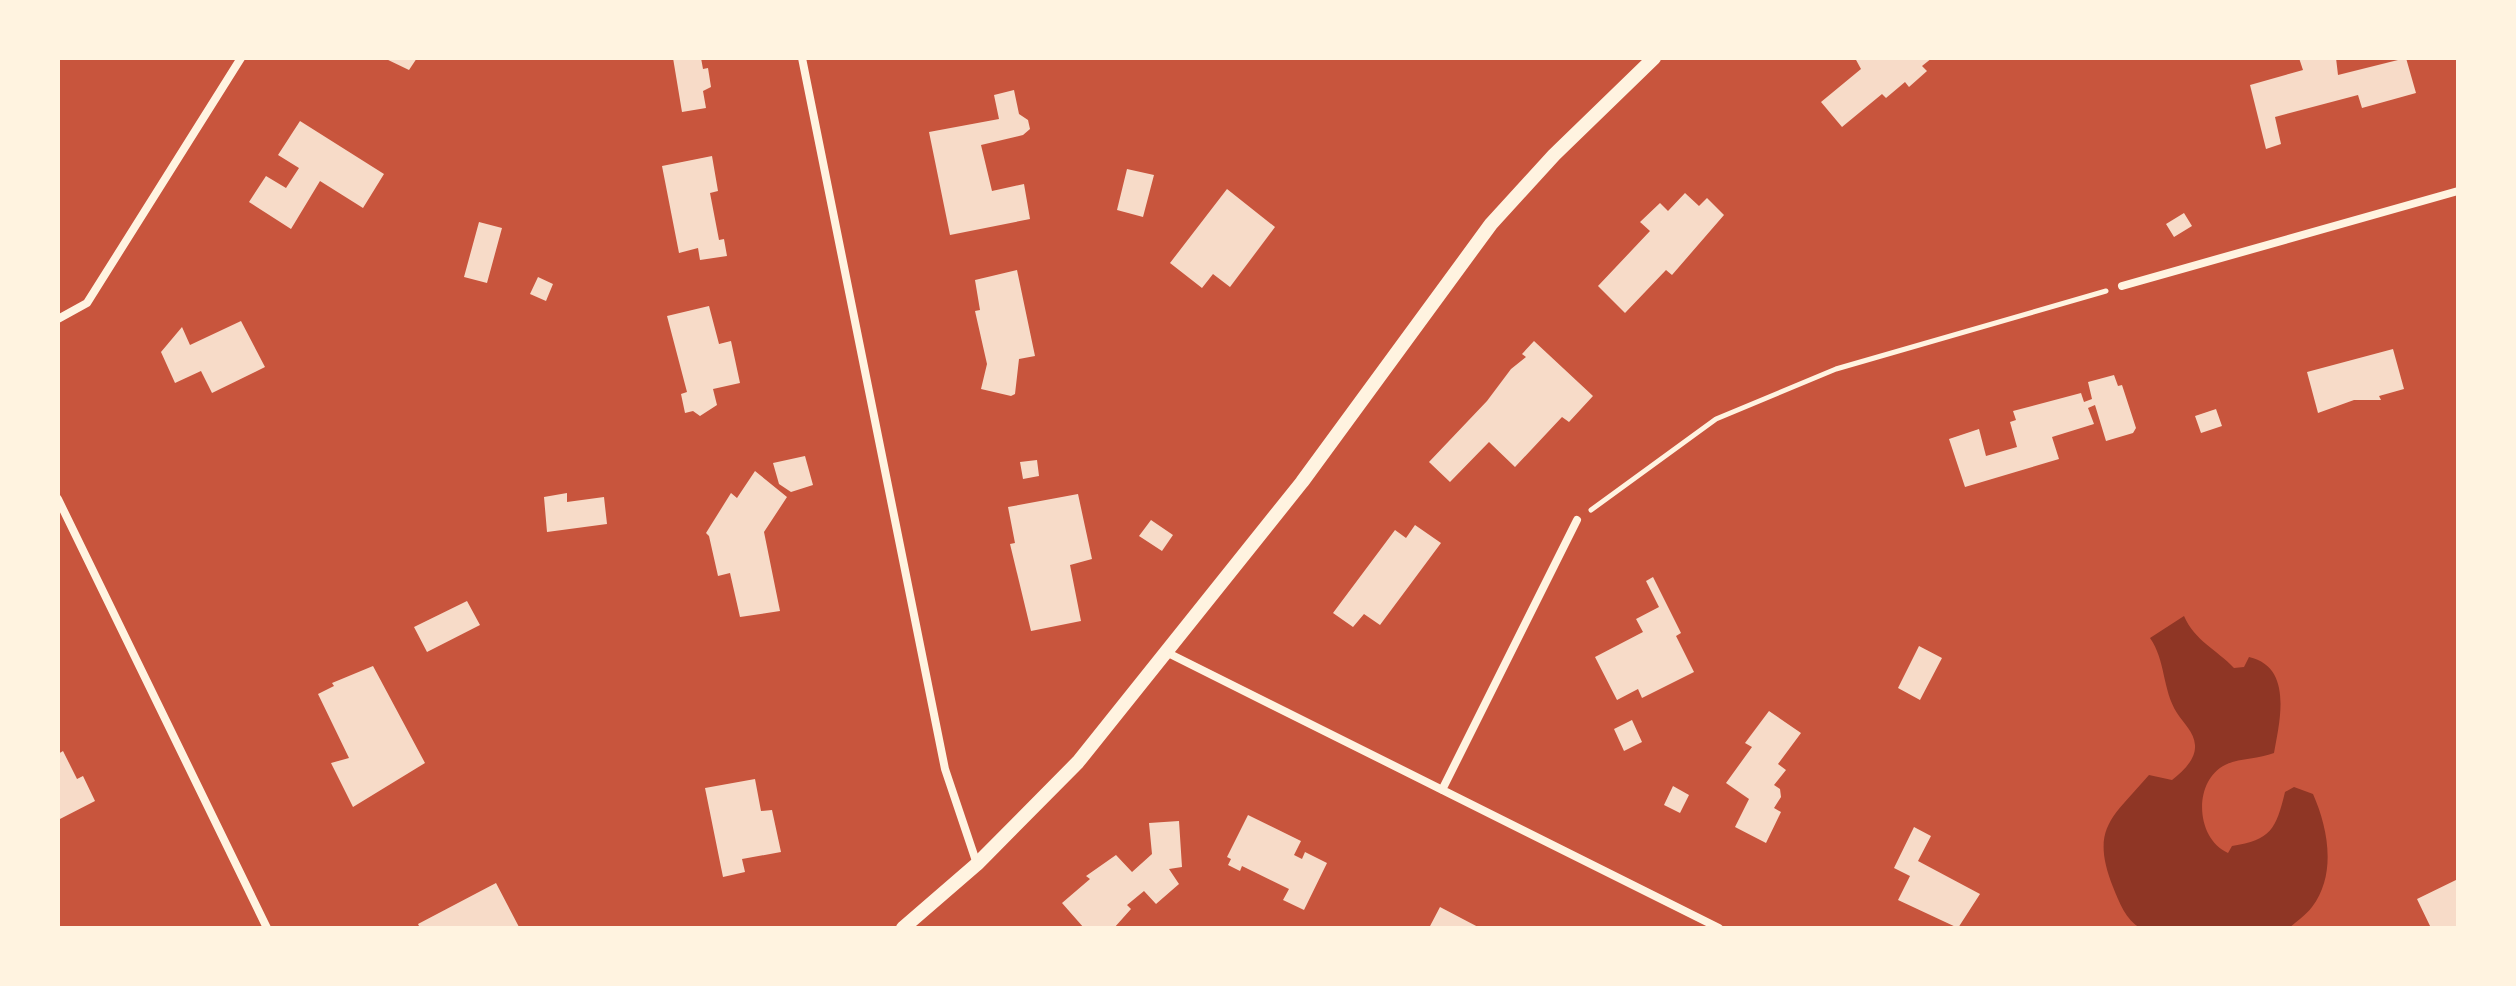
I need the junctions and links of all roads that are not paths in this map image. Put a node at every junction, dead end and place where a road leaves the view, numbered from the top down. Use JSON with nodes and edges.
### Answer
{"nodes":[{"id":1,"x":241,"y":58,"type":"edge"},
{"id":2,"x":802,"y":58,"type":"edge"},
{"id":3,"x":1654,"y":58,"type":"edge"},
{"id":4,"x":2458,"y":191,"type":"edge"},
{"id":5,"x":2122,"y":286,"type":"road end"},
{"id":6,"x":58,"y":319,"type":"edge"},
{"id":7,"x":58,"y":499,"type":"edge"},
{"id":8,"x":1577,"y":520,"type":"road end"},
{"id":9,"x":1168,"y":653,"type":"junction"},
{"id":10,"x":1442,"y":790,"type":"junction"},
{"id":11,"x":977,"y":864,"type":"junction"},
{"id":12,"x":267,"y":928,"type":"edge"},
{"id":13,"x":903,"y":928,"type":"edge"},
{"id":14,"x":1719,"y":928,"type":"edge"}],
"edges":[{"from":1,"to":6,"type":"street"},
{"from":2,"to":11,"type":"street"},
{"from":3,"to":9,"type":"street"},
{"from":4,"to":5,"type":"street"},
{"from":7,"to":12,"type":"street"},
{"from":8,"to":10,"type":"street"},
{"from":9,"to":10,"type":"street"},
{"from":9,"to":11,"type":"street"},
{"from":10,"to":14,"type":"street"},
{"from":11,"to":13,"type":"street"}]}
